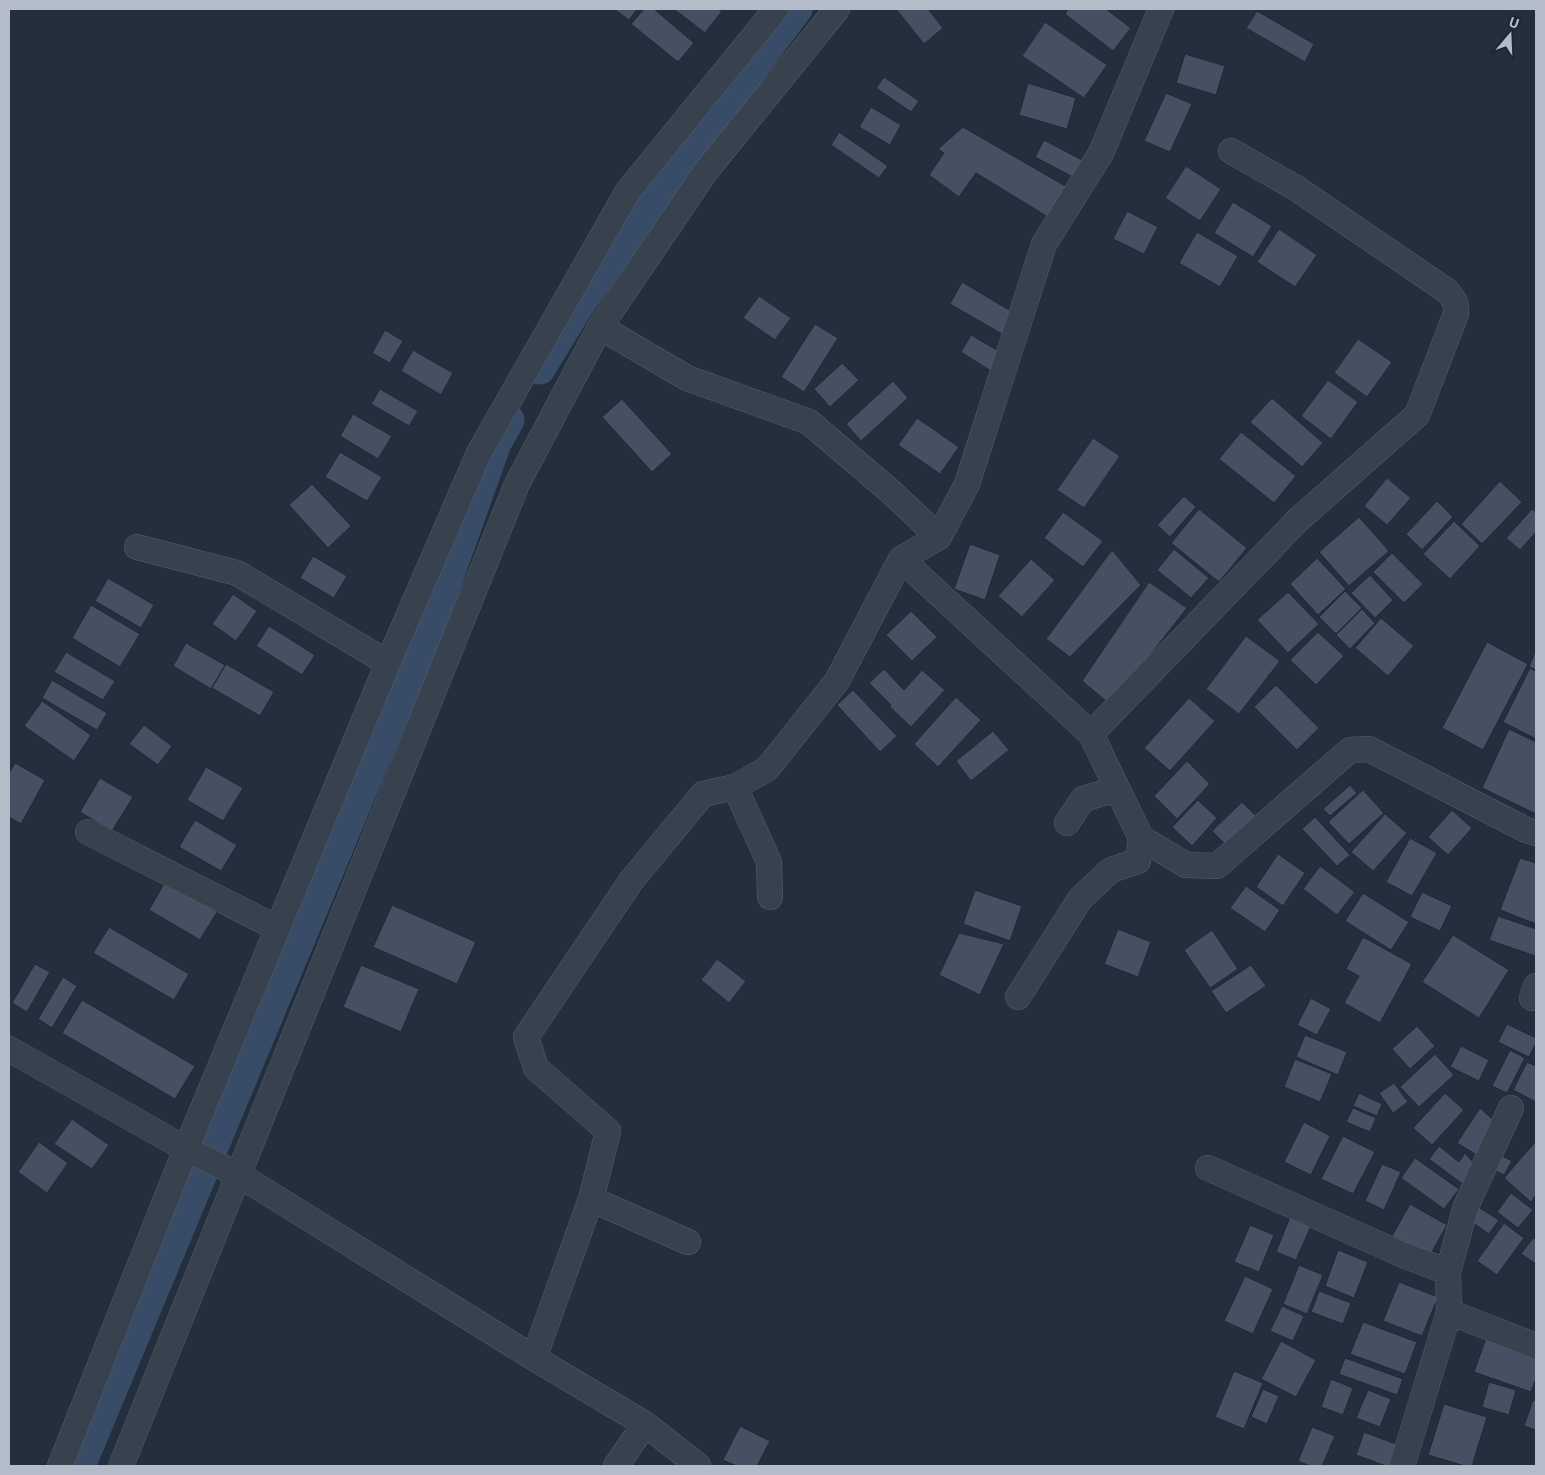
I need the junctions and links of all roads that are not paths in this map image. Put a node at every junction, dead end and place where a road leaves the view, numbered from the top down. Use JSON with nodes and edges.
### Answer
{"nodes":[{"id":1,"x":776,"y":9,"type":"edge"},
{"id":2,"x":837,"y":9,"type":"edge"},
{"id":3,"x":1161,"y":9,"type":"edge"},
{"id":4,"x":1231,"y":151,"type":"dead end"},
{"id":5,"x":600,"y":327,"type":"junction"},
{"id":6,"x":939,"y":537,"type":"junction"},
{"id":7,"x":137,"y":547,"type":"dead end"},
{"id":8,"x":901,"y":558,"type":"junction"},
{"id":9,"x":388,"y":663,"type":"junction"},
{"id":10,"x":1091,"y":734,"type":"junction"},
{"id":11,"x":734,"y":787,"type":"junction"},
{"id":12,"x":1117,"y":789,"type":"junction"},
{"id":13,"x":1068,"y":823,"type":"dead end"},
{"id":14,"x":88,"y":832,"type":"dead end"},
{"id":15,"x":1536,"y":833,"type":"edge"},
{"id":16,"x":1141,"y":838,"type":"junction"},
{"id":17,"x":770,"y":897,"type":"dead end"},
{"id":18,"x":277,"y":928,"type":"junction"},
{"id":19,"x":1018,"y":997,"type":"dead end"},
{"id":20,"x":9,"y":1049,"type":"edge"},
{"id":21,"x":1511,"y":1108,"type":"dead end"},
{"id":22,"x":189,"y":1151,"type":"junction"},
{"id":23,"x":1208,"y":1168,"type":"dead end"},
{"id":24,"x":235,"y":1173,"type":"junction"},
{"id":25,"x":591,"y":1199,"type":"junction"},
{"id":26,"x":688,"y":1242,"type":"dead end"},
{"id":27,"x":1448,"y":1272,"type":"junction"},
{"id":28,"x":1449,"y":1312,"type":"junction"},
{"id":29,"x":1536,"y":1346,"type":"edge"},
{"id":30,"x":534,"y":1358,"type":"junction"},
{"id":31,"x":645,"y":1424,"type":"junction"},
{"id":32,"x":60,"y":1466,"type":"edge"},
{"id":33,"x":121,"y":1466,"type":"edge"},
{"id":34,"x":616,"y":1466,"type":"edge"},
{"id":35,"x":698,"y":1466,"type":"edge"},
{"id":36,"x":1402,"y":1466,"type":"edge"}],
"edges":[{"from":1,"to":9,"type":"street"},
{"from":2,"to":5,"type":"street"},
{"from":3,"to":6,"type":"street"},
{"from":4,"to":10,"type":"street"},
{"from":5,"to":6,"type":"street"},
{"from":5,"to":24,"type":"street"},
{"from":6,"to":8,"type":"street"},
{"from":7,"to":9,"type":"street"},
{"from":8,"to":10,"type":"street"},
{"from":8,"to":11,"type":"street"},
{"from":9,"to":18,"type":"street"},
{"from":10,"to":12,"type":"street"},
{"from":11,"to":17,"type":"street"},
{"from":11,"to":25,"type":"street"},
{"from":12,"to":13,"type":"street"},
{"from":12,"to":16,"type":"street"},
{"from":14,"to":18,"type":"street"},
{"from":15,"to":16,"type":"street"},
{"from":16,"to":19,"type":"street"},
{"from":18,"to":22,"type":"street"},
{"from":20,"to":22,"type":"street"},
{"from":21,"to":27,"type":"street"},
{"from":22,"to":24,"type":"street"},
{"from":22,"to":32,"type":"street"},
{"from":23,"to":27,"type":"street"},
{"from":24,"to":30,"type":"street"},
{"from":24,"to":33,"type":"street"},
{"from":25,"to":26,"type":"street"},
{"from":25,"to":30,"type":"street"},
{"from":27,"to":28,"type":"street"},
{"from":28,"to":29,"type":"street"},
{"from":28,"to":36,"type":"street"},
{"from":30,"to":31,"type":"street"},
{"from":31,"to":34,"type":"street"},
{"from":31,"to":35,"type":"street"}]}
